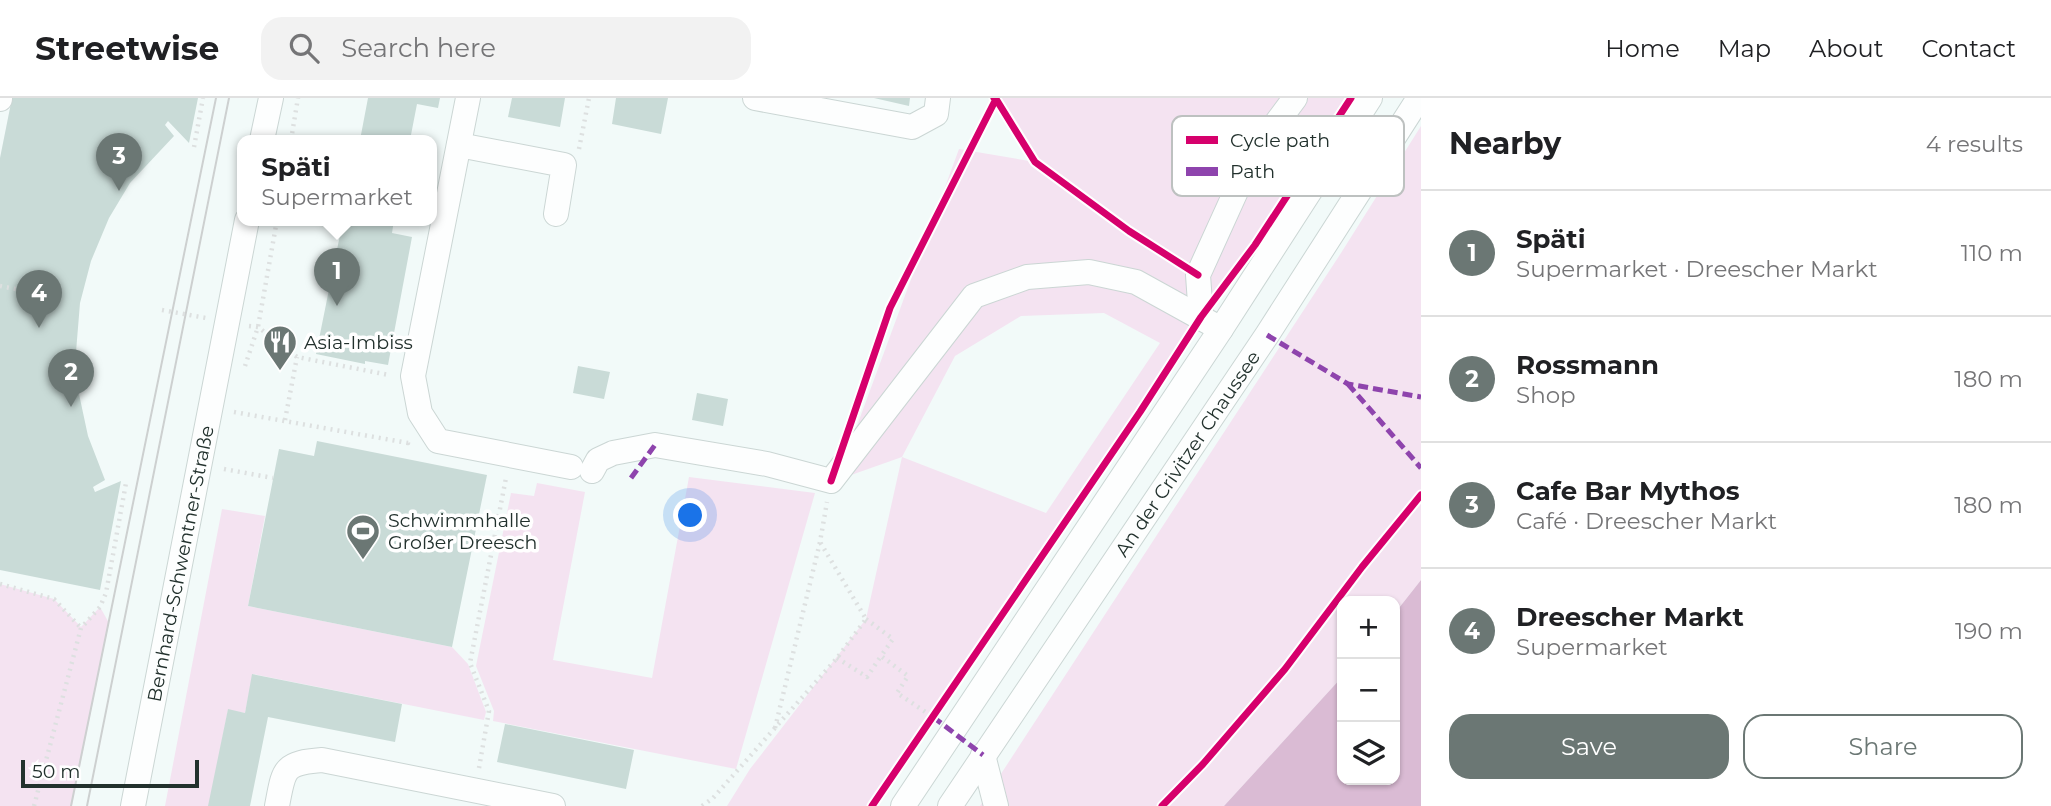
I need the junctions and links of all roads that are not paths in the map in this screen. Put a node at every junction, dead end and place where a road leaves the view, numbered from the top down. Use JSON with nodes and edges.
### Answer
{"nodes":[{"id":1,"x":271,"y":98,"type":"edge"},
{"id":2,"x":468,"y":98,"type":"edge"},
{"id":3,"x":755,"y":98,"type":"edge"},
{"id":4,"x":938,"y":98,"type":"edge"},
{"id":5,"x":1296,"y":98,"type":"edge"},
{"id":6,"x":1370,"y":98,"type":"edge"},
{"id":7,"x":1419,"y":98,"type":"edge"},
{"id":8,"x":1282,"y":116,"type":"edge"},
{"id":9,"x":1357,"y":116,"type":"edge"},
{"id":10,"x":1404,"y":121,"type":"edge"},
{"id":11,"x":263,"y":135,"type":"edge"},
{"id":12,"x":459,"y":145,"type":"junction"},
{"id":13,"x":1234,"y":196,"type":"edge"},
{"id":14,"x":1301,"y":196,"type":"edge"},
{"id":15,"x":1356,"y":196,"type":"edge"},
{"id":16,"x":556,"y":214,"type":"dead end"},
{"id":17,"x":246,"y":226,"type":"edge"},
{"id":18,"x":1211,"y":323,"type":"junction"},
{"id":19,"x":983,"y":755,"type":"junction"},
{"id":20,"x":133,"y":806,"type":"edge"},
{"id":21,"x":277,"y":806,"type":"edge"},
{"id":22,"x":553,"y":806,"type":"edge"},
{"id":23,"x":903,"y":806,"type":"edge"},
{"id":24,"x":950,"y":806,"type":"edge"},
{"id":25,"x":996,"y":806,"type":"edge"}],
"edges":[{"from":1,"to":11,"type":"street"},
{"from":2,"to":12,"type":"street"},
{"from":3,"to":4,"type":"street"},
{"from":5,"to":8,"type":"street"},
{"from":6,"to":9,"type":"street","name":"An der Crivitzer Chaussee"},
{"from":7,"to":10,"type":"street","name":"An der Crivitzer Chaussee"},
{"from":12,"to":16,"type":"street"},
{"from":12,"to":18,"type":"street"},
{"from":13,"to":18,"type":"street"},
{"from":14,"to":18,"type":"street","name":"An der Crivitzer Chaussee"},
{"from":15,"to":19,"type":"street","name":"An der Crivitzer Chaussee"},
{"from":17,"to":20,"type":"street","name":"Bernhard-Schwentner-Straße"},
{"from":18,"to":23,"type":"street","name":"An der Crivitzer Chaussee"},
{"from":19,"to":24,"type":"street","name":"An der Crivitzer Chaussee"},
{"from":19,"to":25,"type":"street"},
{"from":21,"to":22,"type":"street"}]}
